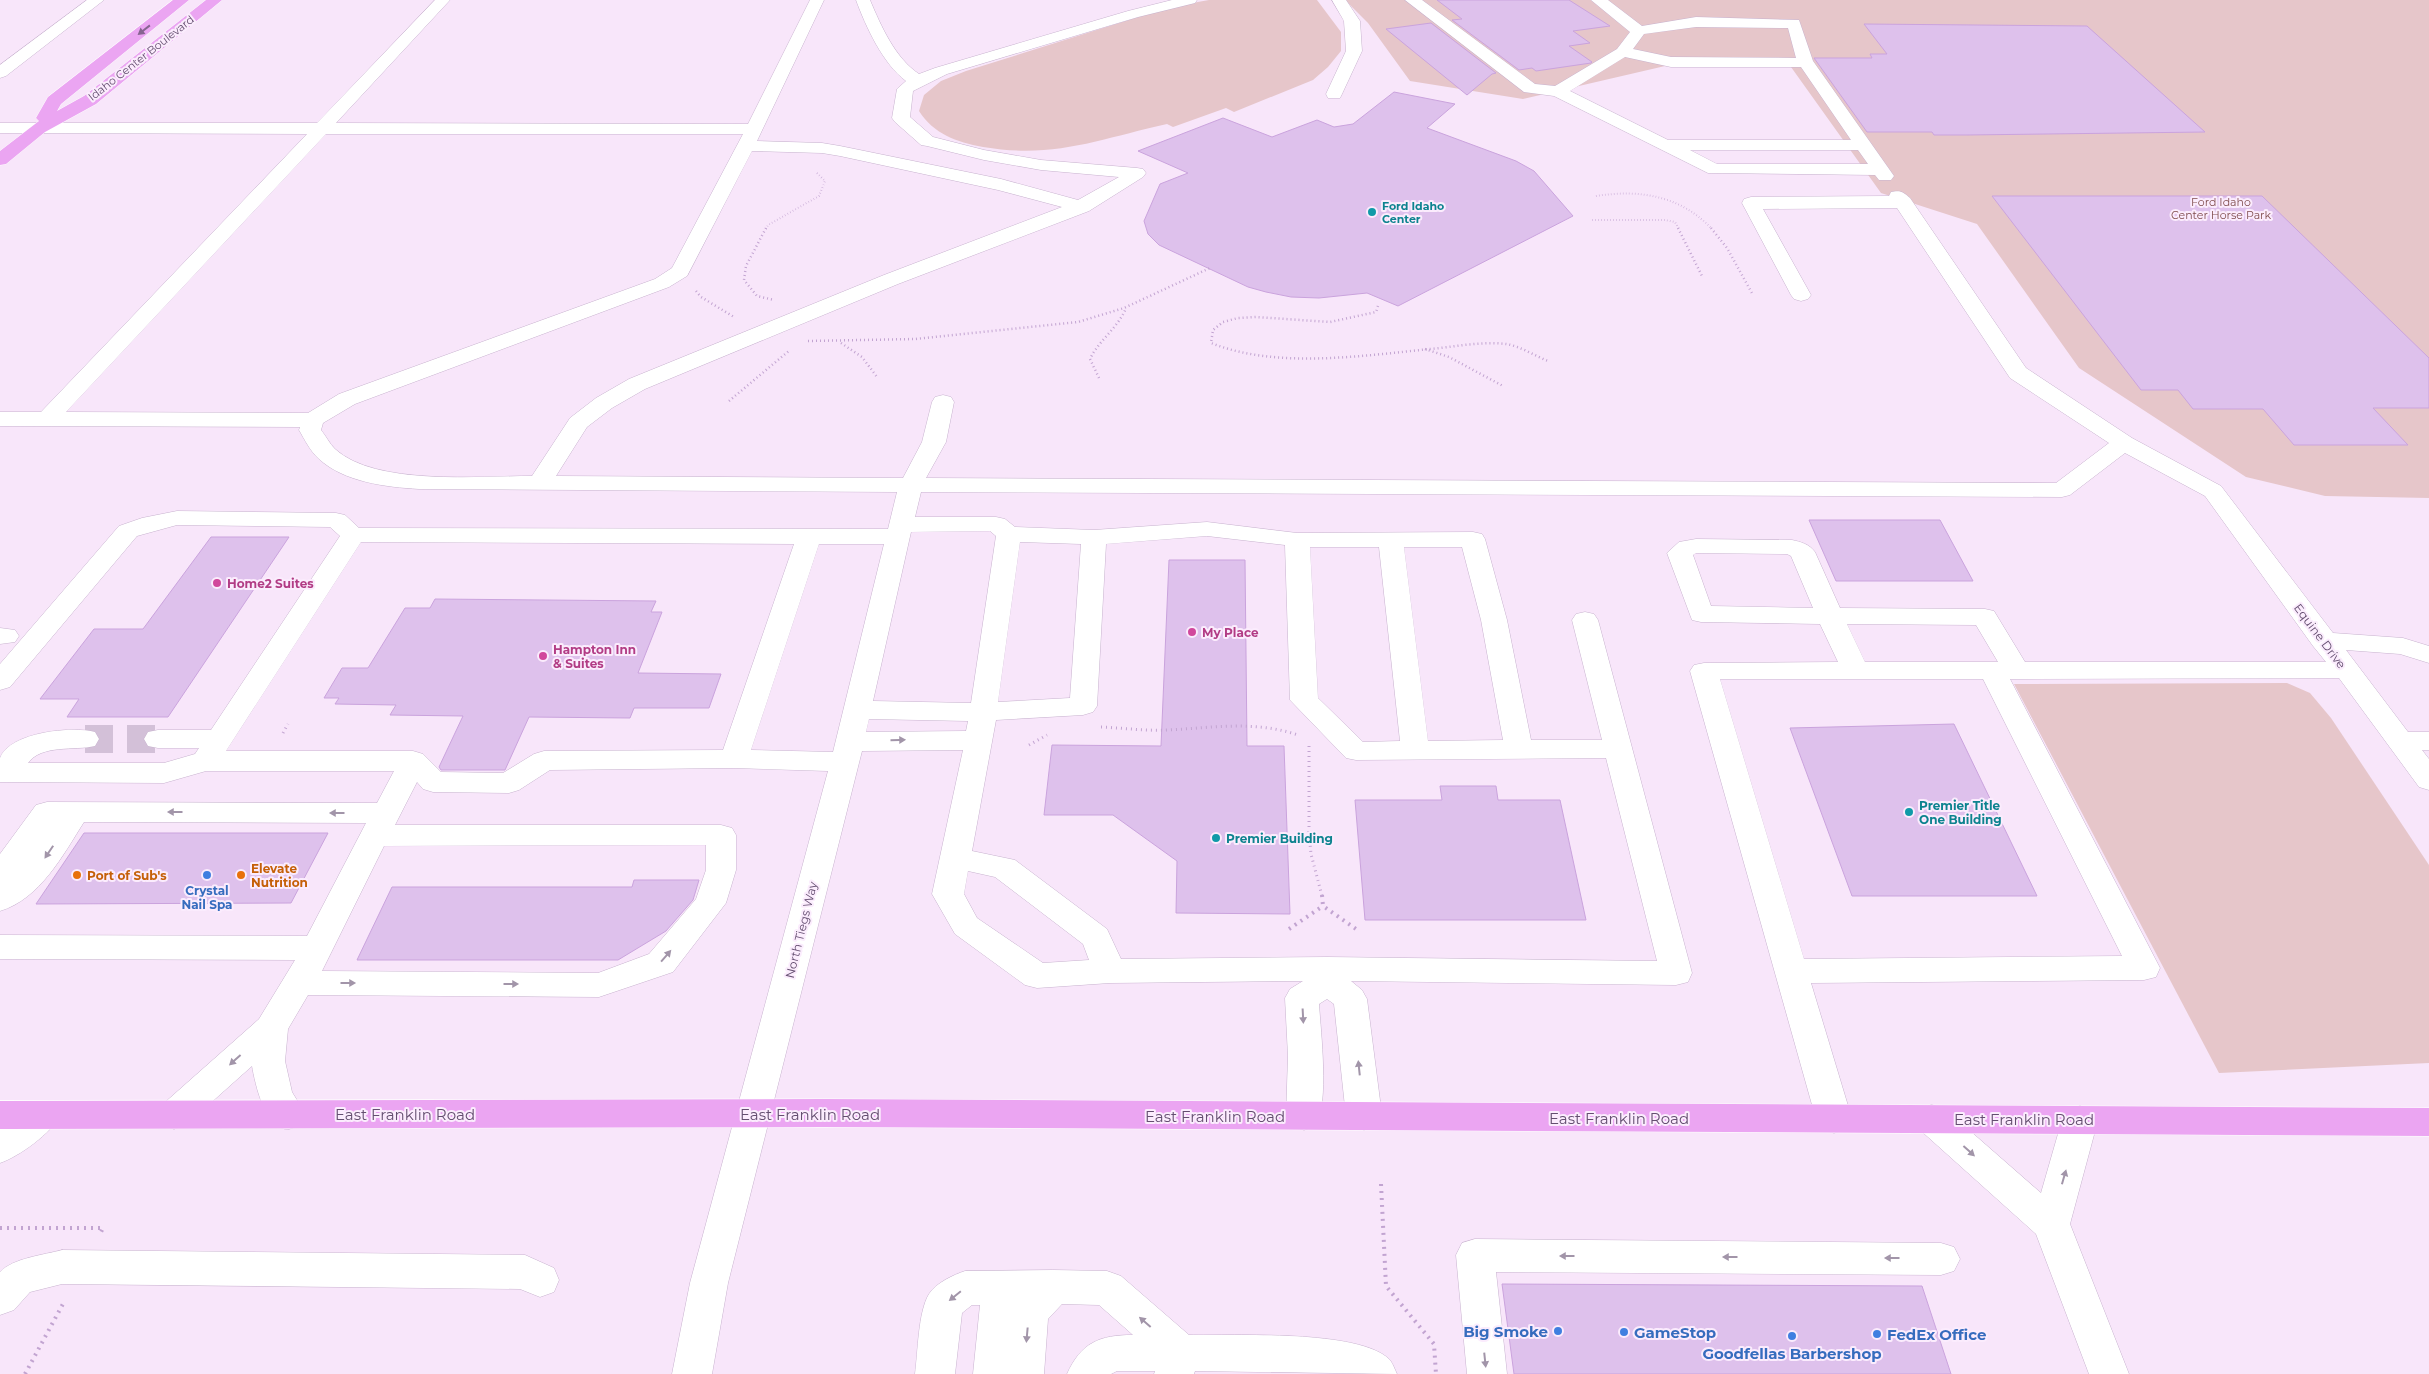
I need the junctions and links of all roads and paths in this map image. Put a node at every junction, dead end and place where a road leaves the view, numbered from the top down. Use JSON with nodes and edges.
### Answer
{"nodes":[{"id":1,"x":97,"y":0,"type":"edge"},
{"id":2,"x":182,"y":0,"type":"edge"},
{"id":3,"x":215,"y":0,"type":"edge"},
{"id":4,"x":443,"y":0,"type":"edge"},
{"id":5,"x":817,"y":0,"type":"edge"},
{"id":6,"x":863,"y":0,"type":"edge"},
{"id":7,"x":1190,"y":0,"type":"edge"},
{"id":8,"x":1339,"y":0,"type":"edge"},
{"id":9,"x":1412,"y":0,"type":"edge"},
{"id":10,"x":1598,"y":0,"type":"edge"},
{"id":11,"x":1784,"y":8,"type":"dead end"},
{"id":12,"x":1794,"y":23,"type":"junction"},
{"id":13,"x":1639,"y":31,"type":"junction"},
{"id":14,"x":1623,"y":52,"type":"junction"},
{"id":15,"x":1805,"y":61,"type":"junction"},
{"id":16,"x":0,"y":73,"type":"edge"},
{"id":17,"x":917,"y":81,"type":"junction"},
{"id":18,"x":1558,"y":91,"type":"junction"},
{"id":19,"x":1334,"y":94,"type":"dead end"},
{"id":20,"x":0,"y":128,"type":"edge"},
{"id":21,"x":39,"y":128,"type":"junction"},
{"id":22,"x":322,"y":128,"type":"junction"},
{"id":23,"x":750,"y":138,"type":"junction"},
{"id":24,"x":1665,"y":145,"type":"junction"},
{"id":25,"x":1862,"y":145,"type":"junction"},
{"id":26,"x":0,"y":160,"type":"edge"},
{"id":27,"x":811,"y":169,"type":"dead end"},
{"id":28,"x":1882,"y":173,"type":"junction"},
{"id":29,"x":1596,"y":196,"type":"dead end"},
{"id":30,"x":1900,"y":199,"type":"junction"},
{"id":31,"x":1082,"y":207,"type":"junction"},
{"id":32,"x":1592,"y":220,"type":"dead end"},
{"id":33,"x":1210,"y":268,"type":"dead end"},
{"id":34,"x":1702,"y":276,"type":"dead end"},
{"id":35,"x":696,"y":291,"type":"dead end"},
{"id":36,"x":1753,"y":295,"type":"dead end"},
{"id":37,"x":1800,"y":295,"type":"dead end"},
{"id":38,"x":1378,"y":306,"type":"dead end"},
{"id":39,"x":1126,"y":308,"type":"junction"},
{"id":40,"x":821,"y":309,"type":"junction"},
{"id":41,"x":762,"y":333,"type":"junction"},
{"id":42,"x":800,"y":341,"type":"junction"},
{"id":43,"x":840,"y":343,"type":"junction"},
{"id":44,"x":1423,"y":348,"type":"junction"},
{"id":45,"x":1548,"y":361,"type":"dead end"},
{"id":46,"x":877,"y":377,"type":"dead end"},
{"id":47,"x":1099,"y":378,"type":"dead end"},
{"id":48,"x":1504,"y":386,"type":"dead end"},
{"id":49,"x":729,"y":401,"type":"dead end"},
{"id":50,"x":943,"y":402,"type":"dead end"},
{"id":51,"x":47,"y":418,"type":"junction"},
{"id":52,"x":0,"y":419,"type":"edge"},
{"id":53,"x":313,"y":420,"type":"junction"},
{"id":54,"x":2124,"y":443,"type":"junction"},
{"id":55,"x":540,"y":482,"type":"junction"},
{"id":56,"x":910,"y":486,"type":"junction"},
{"id":57,"x":900,"y":530,"type":"junction"},
{"id":58,"x":1009,"y":534,"type":"junction"},
{"id":59,"x":353,"y":535,"type":"junction"},
{"id":60,"x":809,"y":537,"type":"junction"},
{"id":61,"x":1094,"y":537,"type":"junction"},
{"id":62,"x":1391,"y":539,"type":"junction"},
{"id":63,"x":1297,"y":540,"type":"junction"},
{"id":64,"x":1830,"y":616,"type":"junction"},
{"id":65,"x":1585,"y":620,"type":"dead end"},
{"id":66,"x":2322,"y":640,"type":"junction"},
{"id":67,"x":2429,"y":655,"type":"edge"},
{"id":68,"x":2004,"y":670,"type":"junction"},
{"id":69,"x":2346,"y":670,"type":"junction"},
{"id":70,"x":1856,"y":671,"type":"junction"},
{"id":71,"x":0,"y":681,"type":"edge"},
{"id":72,"x":857,"y":710,"type":"junction"},
{"id":73,"x":981,"y":726,"type":"junction"},
{"id":74,"x":1094,"y":727,"type":"dead end"},
{"id":75,"x":85,"y":739,"type":"tunnel mouth"},
{"id":76,"x":158,"y":739,"type":"tunnel mouth"},
{"id":77,"x":2399,"y":741,"type":"junction"},
{"id":78,"x":2429,"y":741,"type":"edge"},
{"id":79,"x":1519,"y":749,"type":"junction"},
{"id":80,"x":1618,"y":749,"type":"junction"},
{"id":81,"x":212,"y":750,"type":"junction"},
{"id":82,"x":1416,"y":750,"type":"junction"},
{"id":83,"x":847,"y":752,"type":"junction"},
{"id":84,"x":734,"y":759,"type":"junction"},
{"id":85,"x":413,"y":761,"type":"junction"},
{"id":86,"x":2,"y":772,"type":"edge"},
{"id":87,"x":2429,"y":780,"type":"edge"},
{"id":88,"x":61,"y":812,"type":"junction"},
{"id":89,"x":380,"y":824,"type":"junction"},
{"id":90,"x":955,"y":858,"type":"junction"},
{"id":91,"x":0,"y":876,"type":"edge"},
{"id":92,"x":0,"y":900,"type":"edge"},
{"id":93,"x":1323,"y":906,"type":"junction"},
{"id":94,"x":1289,"y":929,"type":"dead end"},
{"id":95,"x":1356,"y":929,"type":"dead end"},
{"id":96,"x":0,"y":947,"type":"edge"},
{"id":97,"x":317,"y":948,"type":"junction"},
{"id":98,"x":1110,"y":971,"type":"junction"},
{"id":99,"x":1791,"y":971,"type":"junction"},
{"id":100,"x":1328,"y":975,"type":"junction"},
{"id":101,"x":300,"y":983,"type":"junction"},
{"id":102,"x":271,"y":1028,"type":"junction"},
{"id":103,"x":753,"y":1114,"type":"junction"},
{"id":104,"x":0,"y":1115,"type":"edge"},
{"id":105,"x":43,"y":1115,"type":"junction"},
{"id":106,"x":174,"y":1115,"type":"junction"},
{"id":107,"x":288,"y":1115,"type":"junction"},
{"id":108,"x":1304,"y":1116,"type":"junction"},
{"id":109,"x":1364,"y":1116,"type":"junction"},
{"id":110,"x":1834,"y":1119,"type":"junction"},
{"id":111,"x":1932,"y":1119,"type":"junction"},
{"id":112,"x":2080,"y":1120,"type":"junction"},
{"id":113,"x":2429,"y":1122,"type":"edge"},
{"id":114,"x":0,"y":1148,"type":"edge"},
{"id":115,"x":1381,"y":1184,"type":"dead end"},
{"id":116,"x":2051,"y":1224,"type":"junction"},
{"id":117,"x":0,"y":1228,"type":"edge"},
{"id":118,"x":100,"y":1235,"type":"dead end"},
{"id":119,"x":1941,"y":1259,"type":"dead end"},
{"id":120,"x":540,"y":1280,"type":"dead end"},
{"id":121,"x":1001,"y":1287,"type":"junction"},
{"id":122,"x":1053,"y":1287,"type":"junction"},
{"id":123,"x":69,"y":1292,"type":"dead end"},
{"id":124,"x":0,"y":1298,"type":"edge"},
{"id":125,"x":1192,"y":1364,"type":"edge"},
{"id":126,"x":1300,"y":1364,"type":"edge"},
{"id":127,"x":25,"y":1374,"type":"edge"},
{"id":128,"x":692,"y":1374,"type":"edge"},
{"id":129,"x":935,"y":1374,"type":"edge"},
{"id":130,"x":993,"y":1374,"type":"edge"},
{"id":131,"x":1024,"y":1374,"type":"edge"},
{"id":132,"x":1087,"y":1374,"type":"edge"},
{"id":133,"x":1378,"y":1374,"type":"edge"},
{"id":134,"x":1436,"y":1374,"type":"edge"},
{"id":135,"x":1487,"y":1374,"type":"edge"},
{"id":136,"x":2109,"y":1374,"type":"edge"}],
"edges":[{"from":1,"to":16,"type":"street"},
{"from":2,"to":21,"type":"main road","name":"Idaho Center Boulevard","one_way":true},
{"from":3,"to":21,"type":"main road","name":"Idaho Center Boulevard"},
{"from":4,"to":22,"type":"street"},
{"from":5,"to":23,"type":"street"},
{"from":6,"to":17,"type":"street"},
{"from":7,"to":17,"type":"street"},
{"from":8,"to":19,"type":"street"},
{"from":9,"to":18,"type":"street"},
{"from":10,"to":13,"type":"street"},
{"from":11,"to":12,"type":"street"},
{"from":12,"to":13,"type":"street"},
{"from":12,"to":15,"type":"street"},
{"from":13,"to":14,"type":"street"},
{"from":14,"to":15,"type":"street"},
{"from":14,"to":18,"type":"street"},
{"from":15,"to":25,"type":"street"},
{"from":17,"to":31,"type":"street"},
{"from":18,"to":24,"type":"street"},
{"from":20,"to":21,"type":"street"},
{"from":21,"to":22,"type":"street"},
{"from":21,"to":26,"type":"main road","name":"Idaho Center Boulevard"},
{"from":22,"to":23,"type":"street"},
{"from":22,"to":51,"type":"street"},
{"from":23,"to":31,"type":"street"},
{"from":23,"to":53,"type":"street"},
{"from":24,"to":25,"type":"street"},
{"from":24,"to":28,"type":"street"},
{"from":25,"to":28,"type":"street"},
{"from":27,"to":40,"type":"path"},
{"from":28,"to":30,"type":"street"},
{"from":29,"to":36,"type":"path"},
{"from":30,"to":37,"type":"street"},
{"from":30,"to":54,"type":"street"},
{"from":31,"to":40,"type":"street"},
{"from":32,"to":34,"type":"path"},
{"from":33,"to":39,"type":"path"},
{"from":35,"to":41,"type":"path"},
{"from":38,"to":44,"type":"path"},
{"from":39,"to":43,"type":"path"},
{"from":39,"to":47,"type":"path"},
{"from":40,"to":41,"type":"street"},
{"from":41,"to":42,"type":"path"},
{"from":41,"to":55,"type":"street"},
{"from":42,"to":43,"type":"path"},
{"from":42,"to":49,"type":"path"},
{"from":43,"to":46,"type":"path"},
{"from":44,"to":45,"type":"path"},
{"from":44,"to":48,"type":"path"},
{"from":50,"to":56,"type":"street","name":"North Tiegs Way"},
{"from":51,"to":52,"type":"street"},
{"from":51,"to":53,"type":"street"},
{"from":53,"to":55,"type":"street"},
{"from":54,"to":56,"type":"street"},
{"from":54,"to":66,"type":"street","name":"Equine Drive"},
{"from":55,"to":56,"type":"street"},
{"from":56,"to":57,"type":"street","name":"North Tiegs Way"},
{"from":57,"to":58,"type":"street"},
{"from":57,"to":60,"type":"street"},
{"from":57,"to":72,"type":"street","name":"North Tiegs Way"},
{"from":58,"to":61,"type":"street"},
{"from":58,"to":73,"type":"street"},
{"from":59,"to":60,"type":"street"},
{"from":59,"to":71,"type":"street"},
{"from":59,"to":81,"type":"street"},
{"from":60,"to":84,"type":"street"},
{"from":61,"to":63,"type":"street"},
{"from":61,"to":73,"type":"street"},
{"from":62,"to":63,"type":"street"},
{"from":62,"to":79,"type":"street"},
{"from":62,"to":82,"type":"street"},
{"from":63,"to":82,"type":"street"},
{"from":64,"to":64,"type":"street"},
{"from":64,"to":68,"type":"street"},
{"from":64,"to":70,"type":"street"},
{"from":65,"to":80,"type":"street"},
{"from":66,"to":67,"type":"street"},
{"from":66,"to":69,"type":"street","name":"Equine Drive"},
{"from":68,"to":69,"type":"street"},
{"from":68,"to":70,"type":"street"},
{"from":68,"to":99,"type":"street"},
{"from":69,"to":77,"type":"street","name":"Equine Drive"},
{"from":70,"to":99,"type":"street"},
{"from":72,"to":73,"type":"street"},
{"from":72,"to":83,"type":"street","name":"North Tiegs Way"},
{"from":83,"to":73,"type":"street","one_way":true},
{"from":73,"to":90,"type":"street"},
{"from":74,"to":93,"type":"path"},
{"from":75,"to":86,"type":"street"},
{"from":76,"to":81,"type":"street"},
{"from":77,"to":78,"type":"street"},
{"from":77,"to":87,"type":"street","name":"Equine Drive"},
{"from":79,"to":80,"type":"street"},
{"from":79,"to":82,"type":"street"},
{"from":80,"to":100,"type":"street"},
{"from":81,"to":85,"type":"street"},
{"from":81,"to":86,"type":"street"},
{"from":83,"to":84,"type":"street"},
{"from":83,"to":103,"type":"street","name":"North Tiegs Way"},
{"from":84,"to":85,"type":"street"},
{"from":85,"to":89,"type":"street"},
{"from":89,"to":88,"type":"street","one_way":true},
{"from":88,"to":91,"type":"street"},
{"from":88,"to":92,"type":"street","one_way":true},
{"from":89,"to":97,"type":"street"},
{"from":101,"to":89,"type":"street","one_way":true},
{"from":90,"to":98,"type":"street"},
{"from":90,"to":98,"type":"street"},
{"from":93,"to":94,"type":"path"},
{"from":93,"to":95,"type":"path"},
{"from":96,"to":97,"type":"street"},
{"from":97,"to":101,"type":"street"},
{"from":98,"to":100,"type":"street"},
{"from":99,"to":110,"type":"street"},
{"from":100,"to":108,"type":"street","one_way":true},
{"from":109,"to":100,"type":"street","one_way":true},
{"from":101,"to":102,"type":"street"},
{"from":102,"to":106,"type":"street","one_way":true},
{"from":102,"to":107,"type":"street"},
{"from":103,"to":107,"type":"main road","name":"East Franklin Road"},
{"from":103,"to":108,"type":"main road","name":"East Franklin Road"},
{"from":103,"to":128,"type":"street","name":"North Tiegs Way"},
{"from":104,"to":105,"type":"main road","name":"East Franklin Road"},
{"from":105,"to":106,"type":"main road","name":"East Franklin Road"},
{"from":105,"to":114,"type":"street"},
{"from":106,"to":107,"type":"main road","name":"East Franklin Road"},
{"from":108,"to":109,"type":"main road","name":"East Franklin Road"},
{"from":109,"to":110,"type":"main road","name":"East Franklin Road"},
{"from":110,"to":111,"type":"main road","name":"East Franklin Road"},
{"from":111,"to":112,"type":"main road","name":"East Franklin Road"},
{"from":111,"to":116,"type":"street","one_way":true},
{"from":112,"to":113,"type":"main road","name":"East Franklin Road"},
{"from":116,"to":112,"type":"street","one_way":true},
{"from":115,"to":134,"type":"path"},
{"from":116,"to":136,"type":"street"},
{"from":117,"to":118,"type":"path"},
{"from":119,"to":135,"type":"street","one_way":true},
{"from":120,"to":124,"type":"street"},
{"from":121,"to":122,"type":"street"},
{"from":121,"to":129,"type":"street","one_way":true},
{"from":121,"to":130,"type":"street"},
{"from":125,"to":122,"type":"street","one_way":true},
{"from":122,"to":131,"type":"street","one_way":true},
{"from":123,"to":127,"type":"path"},
{"from":125,"to":126,"type":"street"},
{"from":125,"to":132,"type":"street"},
{"from":126,"to":133,"type":"street"}]}
